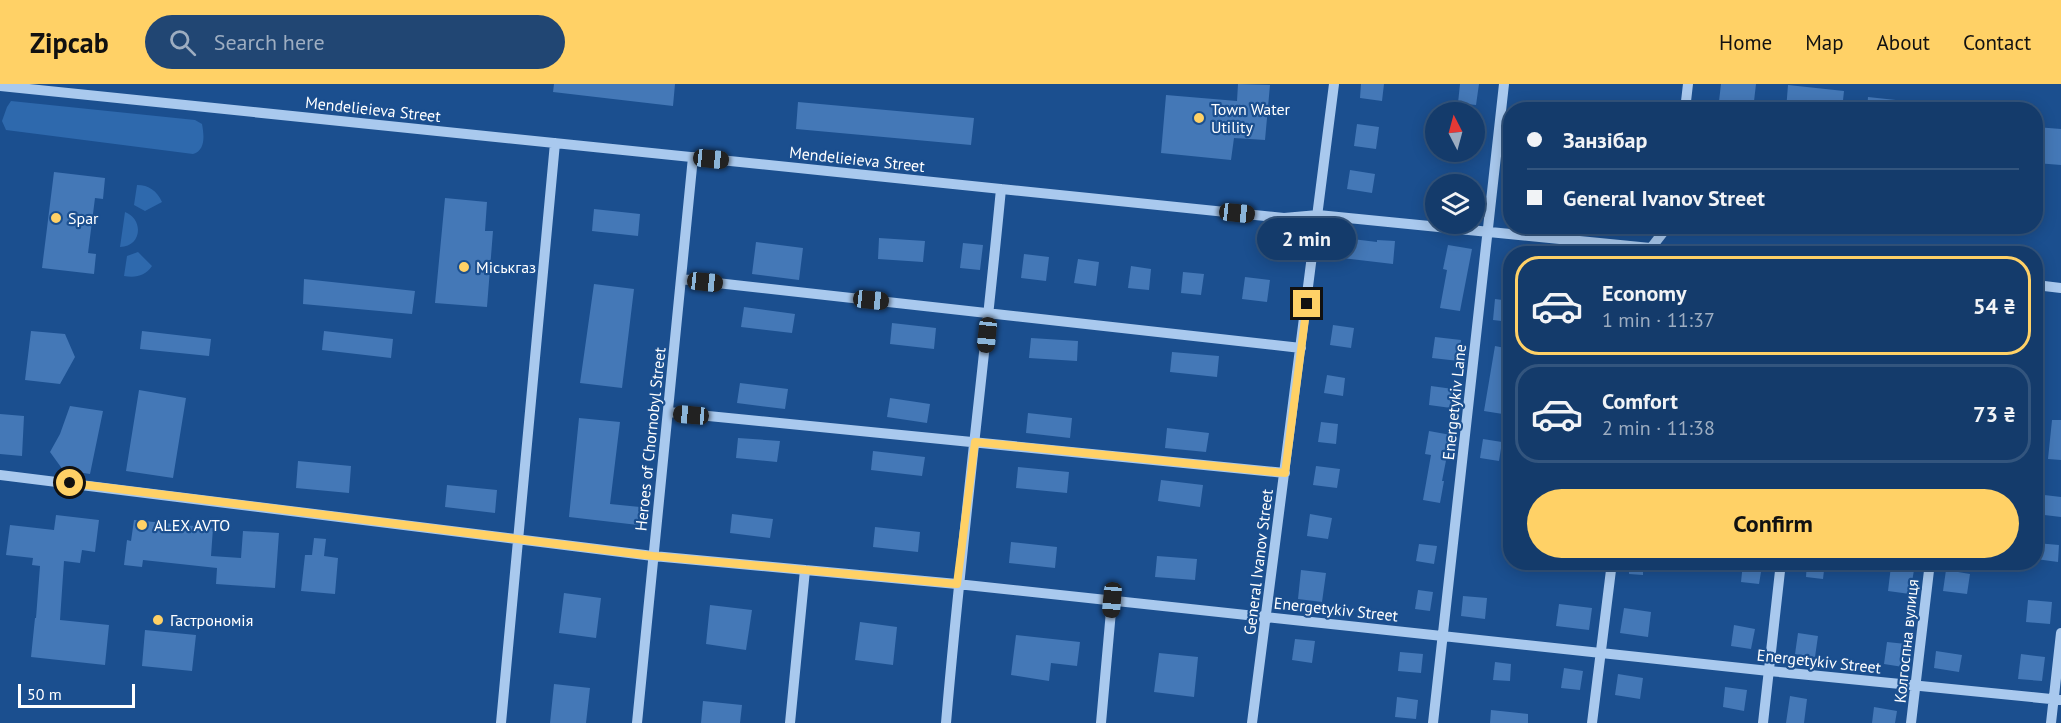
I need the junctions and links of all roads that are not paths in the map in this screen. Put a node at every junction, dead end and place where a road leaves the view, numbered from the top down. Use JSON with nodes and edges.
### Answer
{"nodes":[{"id":1,"x":1334,"y":84,"type":"edge"},
{"id":2,"x":1504,"y":84,"type":"edge"},
{"id":3,"x":1688,"y":84,"type":"edge"},
{"id":4,"x":0,"y":86,"type":"edge"},
{"id":5,"x":1686,"y":102,"type":"edge"},
{"id":6,"x":555,"y":143,"type":"junction"},
{"id":7,"x":693,"y":157,"type":"junction"},
{"id":8,"x":1001,"y":189,"type":"junction"},
{"id":9,"x":1318,"y":215,"type":"junction"},
{"id":10,"x":1488,"y":232,"type":"junction"},
{"id":11,"x":1503,"y":234,"type":"edge"},
{"id":12,"x":1505,"y":234,"type":"edge"},
{"id":13,"x":1607,"y":246,"type":"edge"},
{"id":14,"x":681,"y":279,"type":"junction"},
{"id":15,"x":2043,"y":286,"type":"edge"},
{"id":16,"x":2061,"y":288,"type":"edge"},
{"id":17,"x":989,"y":314,"type":"junction"},
{"id":18,"x":1301,"y":348,"type":"junction"},
{"id":19,"x":668,"y":412,"type":"junction"},
{"id":20,"x":975,"y":442,"type":"junction"},
{"id":21,"x":1285,"y":473,"type":"junction"},
{"id":22,"x":0,"y":475,"type":"edge"},
{"id":23,"x":519,"y":539,"type":"junction"},
{"id":24,"x":653,"y":556,"type":"junction"},
{"id":25,"x":805,"y":570,"type":"junction"},
{"id":26,"x":1611,"y":570,"type":"edge"},
{"id":27,"x":1780,"y":570,"type":"edge"},
{"id":28,"x":1929,"y":570,"type":"edge"},
{"id":29,"x":957,"y":584,"type":"junction"},
{"id":30,"x":1112,"y":600,"type":"junction"},
{"id":31,"x":1266,"y":616,"type":"junction"},
{"id":32,"x":2061,"y":633,"type":"edge"},
{"id":33,"x":1443,"y":635,"type":"junction"},
{"id":34,"x":1600,"y":653,"type":"junction"},
{"id":35,"x":1769,"y":671,"type":"junction"},
{"id":36,"x":1916,"y":686,"type":"junction"},
{"id":37,"x":2057,"y":700,"type":"edge"},
{"id":38,"x":501,"y":723,"type":"edge"},
{"id":39,"x":637,"y":723,"type":"edge"},
{"id":40,"x":790,"y":723,"type":"edge"},
{"id":41,"x":946,"y":723,"type":"edge"},
{"id":42,"x":1101,"y":723,"type":"edge"},
{"id":43,"x":1252,"y":723,"type":"edge"},
{"id":44,"x":1433,"y":723,"type":"edge"},
{"id":45,"x":1592,"y":723,"type":"edge"},
{"id":46,"x":1763,"y":723,"type":"edge"},
{"id":47,"x":1911,"y":723,"type":"edge"},
{"id":48,"x":2051,"y":723,"type":"edge"}],
"edges":[{"from":1,"to":9,"type":"street","name":"General Ivanov Street"},
{"from":2,"to":10,"type":"street","name":"Energetykiv Lane"},
{"from":3,"to":5,"type":"street"},
{"from":4,"to":6,"type":"street","name":"Mendelieieva Street"},
{"from":6,"to":7,"type":"street","name":"Mendelieieva Street"},
{"from":6,"to":23,"type":"street"},
{"from":7,"to":8,"type":"street","name":"Mendelieieva Street"},
{"from":7,"to":14,"type":"street","name":"Heroes of Chornobyl Street"},
{"from":8,"to":9,"type":"street","name":"Mendelieieva Street"},
{"from":8,"to":17,"type":"street"},
{"from":9,"to":10,"type":"street","name":"Mendelieieva Street"},
{"from":9,"to":18,"type":"street","name":"General Ivanov Street"},
{"from":10,"to":11,"type":"street","name":"Mendelieieva Street"},
{"from":10,"to":33,"type":"street","name":"Energetykiv Lane"},
{"from":12,"to":13,"type":"street","name":"Mendelieieva Street"},
{"from":14,"to":17,"type":"street"},
{"from":14,"to":19,"type":"street","name":"Heroes of Chornobyl Street"},
{"from":15,"to":16,"type":"street"},
{"from":17,"to":18,"type":"street"},
{"from":17,"to":20,"type":"street"},
{"from":18,"to":21,"type":"street","name":"General Ivanov Street"},
{"from":19,"to":20,"type":"street"},
{"from":19,"to":24,"type":"street","name":"Heroes of Chornobyl Street"},
{"from":20,"to":21,"type":"street"},
{"from":20,"to":29,"type":"street"},
{"from":21,"to":31,"type":"street","name":"General Ivanov Street"},
{"from":22,"to":23,"type":"street","name":"Energetykiv Street"},
{"from":23,"to":24,"type":"street","name":"Energetykiv Street"},
{"from":23,"to":38,"type":"street"},
{"from":24,"to":25,"type":"street","name":"Energetykiv Street"},
{"from":24,"to":39,"type":"street","name":"Heroes of Chornobyl Street"},
{"from":25,"to":29,"type":"street","name":"Energetykiv Street"},
{"from":25,"to":40,"type":"street"},
{"from":26,"to":34,"type":"street"},
{"from":27,"to":35,"type":"street"},
{"from":28,"to":36,"type":"street","name":"Колгоспна вулиця"},
{"from":29,"to":30,"type":"street","name":"Energetykiv Street"},
{"from":29,"to":41,"type":"street"},
{"from":30,"to":31,"type":"street","name":"Energetykiv Street"},
{"from":30,"to":42,"type":"street"},
{"from":31,"to":33,"type":"street","name":"Energetykiv Street"},
{"from":31,"to":43,"type":"street","name":"General Ivanov Street"},
{"from":32,"to":37,"type":"street"},
{"from":33,"to":34,"type":"street","name":"Energetykiv Street"},
{"from":33,"to":44,"type":"street","name":"Energetykiv Lane"},
{"from":34,"to":35,"type":"street","name":"Energetykiv Street"},
{"from":34,"to":45,"type":"street"},
{"from":35,"to":36,"type":"street","name":"Energetykiv Street"},
{"from":35,"to":46,"type":"street"},
{"from":36,"to":37,"type":"street","name":"Energetykiv Street"},
{"from":36,"to":47,"type":"street","name":"Колгоспна вулиця"},
{"from":37,"to":48,"type":"street"}]}
